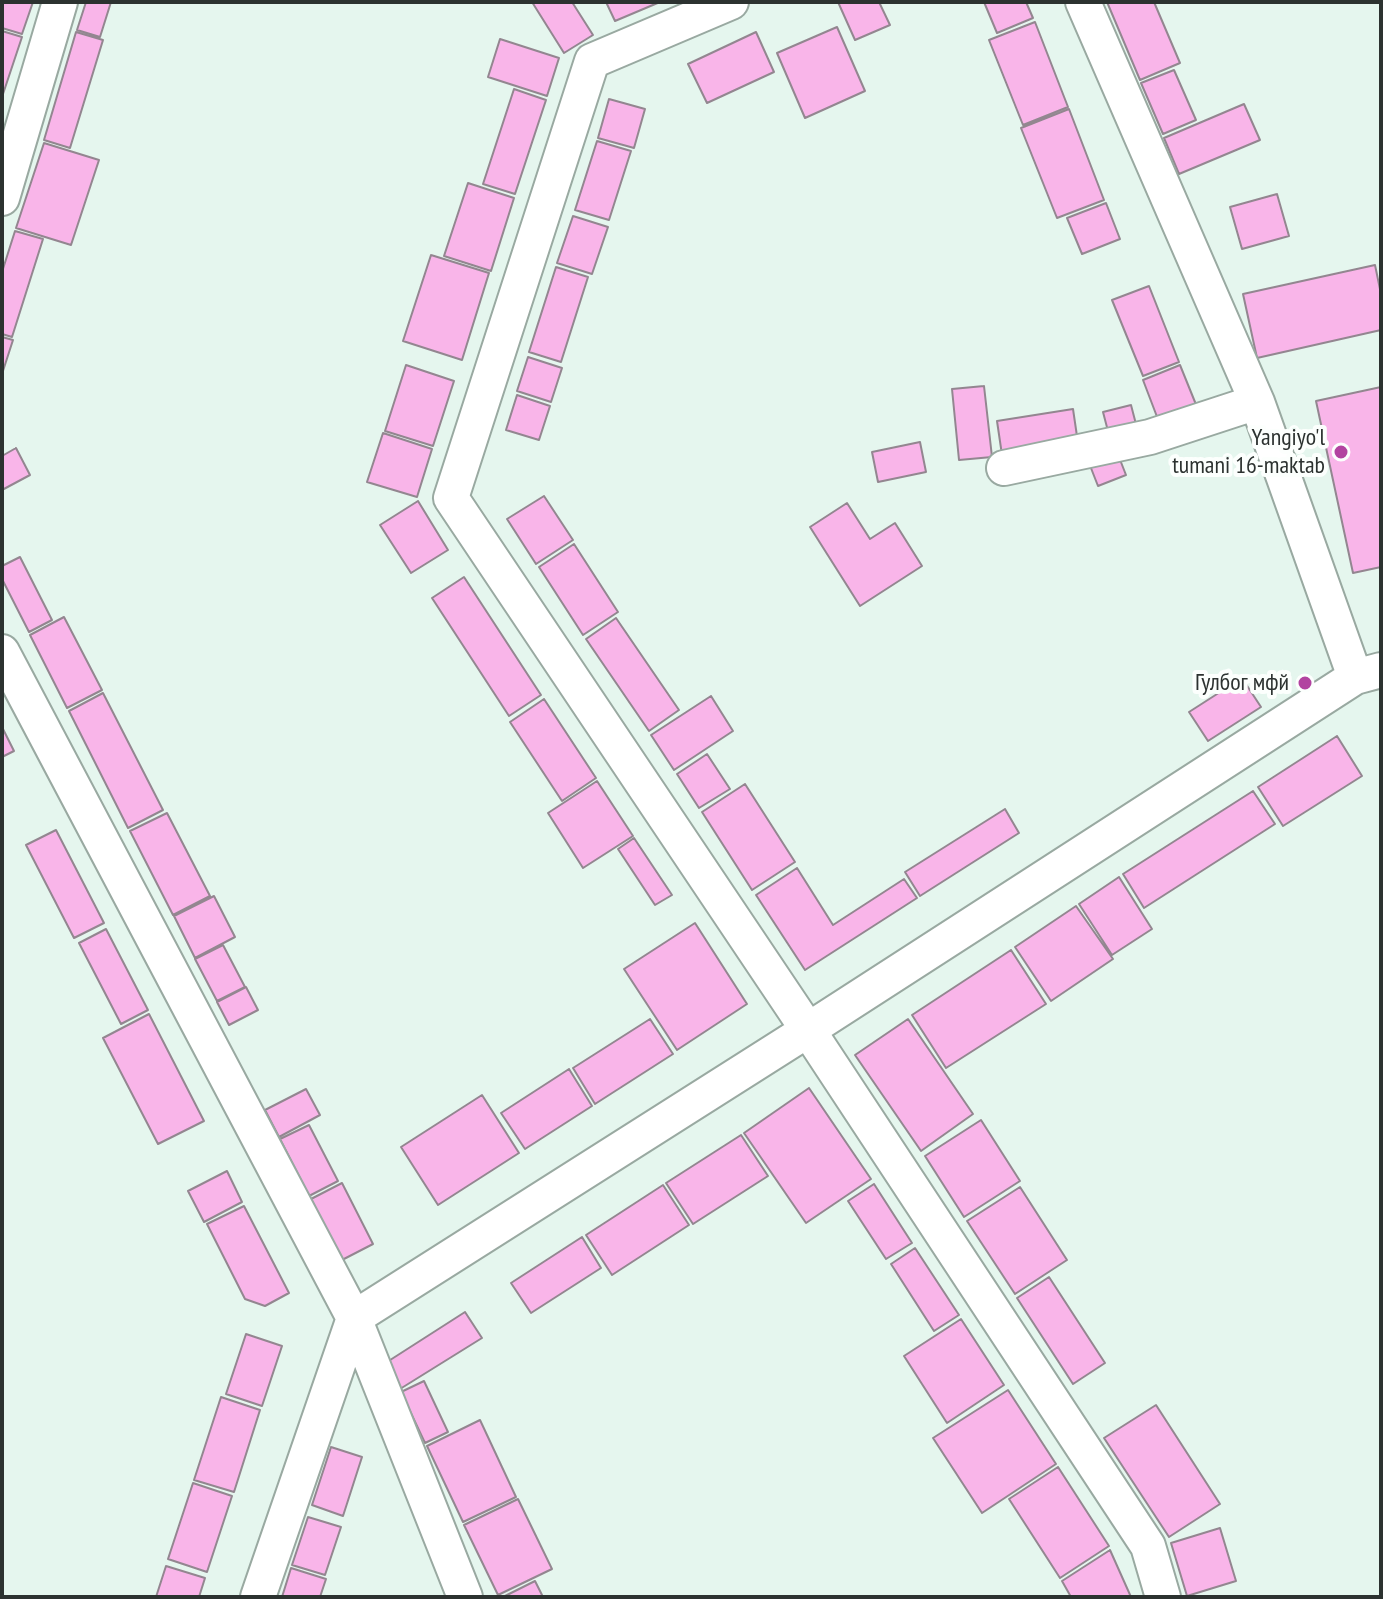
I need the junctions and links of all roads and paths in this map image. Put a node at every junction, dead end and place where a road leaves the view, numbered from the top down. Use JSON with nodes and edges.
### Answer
{"nodes":[{"id":1,"x":60,"y":2,"type":"edge"},
{"id":2,"x":731,"y":2,"type":"edge"},
{"id":3,"x":1083,"y":2,"type":"edge"},
{"id":4,"x":2,"y":198,"type":"edge"},
{"id":5,"x":1257,"y":402,"type":"junction"},
{"id":6,"x":1004,"y":468,"type":"dead end"},
{"id":7,"x":2,"y":652,"type":"edge"},
{"id":8,"x":1368,"y":674,"type":"edge"},
{"id":9,"x":808,"y":1030,"type":"junction"},
{"id":10,"x":354,"y":1318,"type":"junction"},
{"id":11,"x":258,"y":1597,"type":"edge"},
{"id":12,"x":465,"y":1597,"type":"edge"},
{"id":13,"x":1163,"y":1597,"type":"edge"}],
"edges":[{"from":1,"to":4,"type":"street"},
{"from":2,"to":9,"type":"street"},
{"from":3,"to":5,"type":"street"},
{"from":5,"to":6,"type":"street"},
{"from":5,"to":8,"type":"street"},
{"from":7,"to":10,"type":"street"},
{"from":8,"to":9,"type":"street"},
{"from":9,"to":10,"type":"street"},
{"from":9,"to":13,"type":"street"},
{"from":10,"to":11,"type":"street"},
{"from":10,"to":12,"type":"street"}]}
